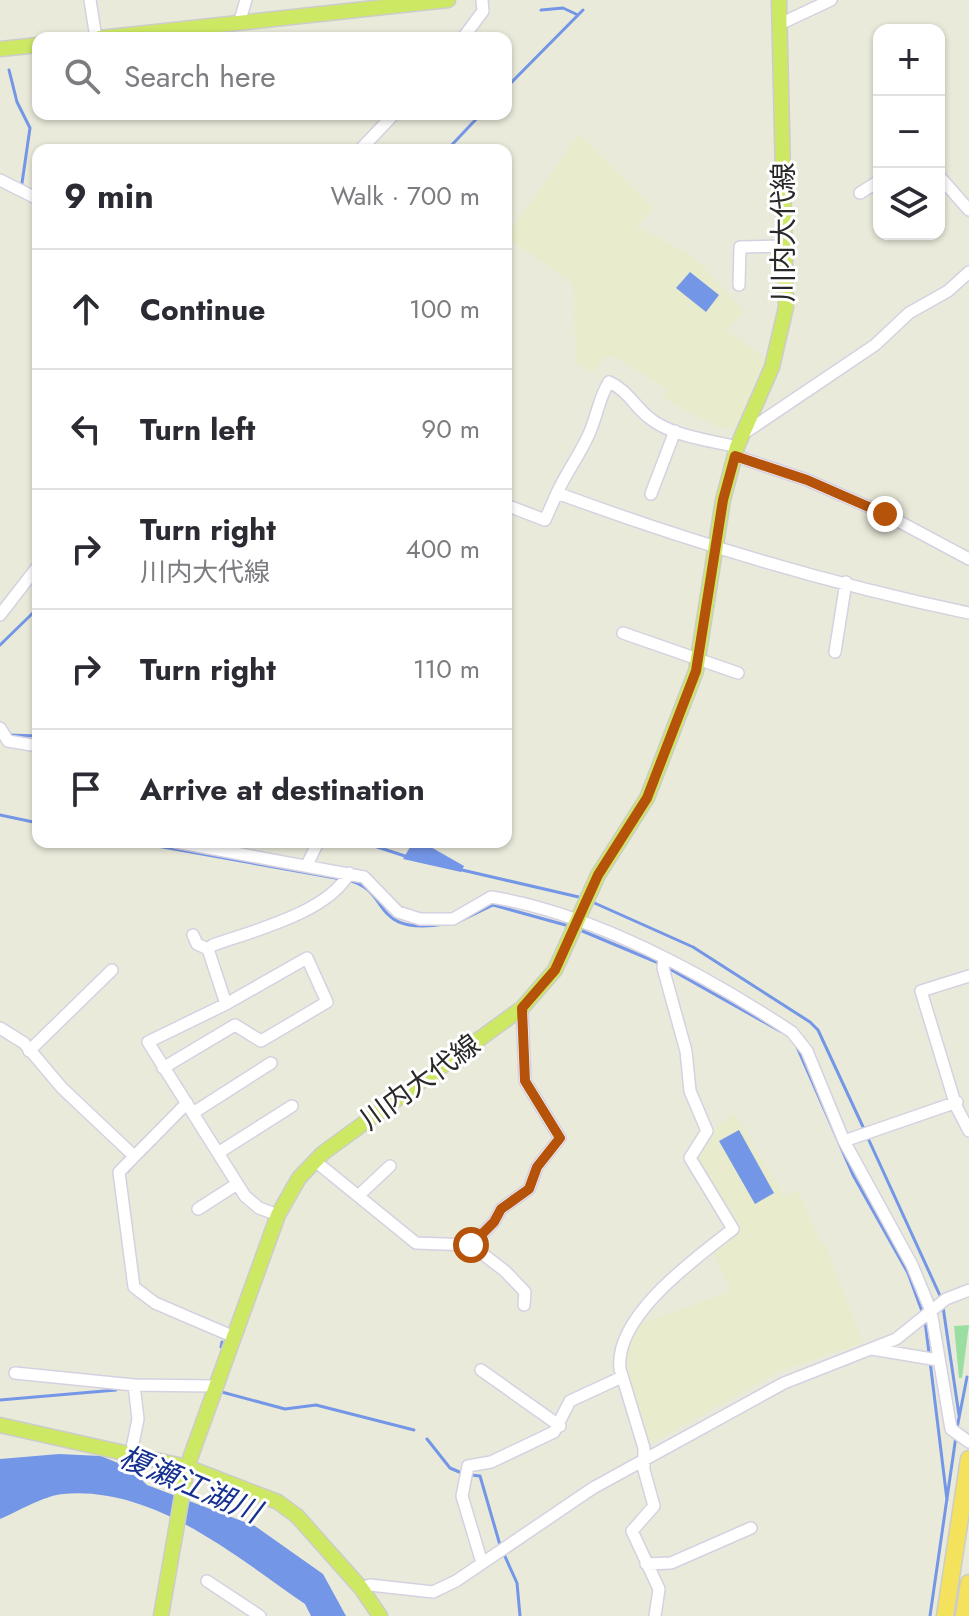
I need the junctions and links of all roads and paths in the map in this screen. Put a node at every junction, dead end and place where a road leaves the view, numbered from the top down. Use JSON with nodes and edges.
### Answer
{"nodes":[{"id":1,"x":90,"y":0,"type":"edge"},
{"id":2,"x":246,"y":0,"type":"edge"},
{"id":3,"x":448,"y":0,"type":"edge"},
{"id":4,"x":482,"y":0,"type":"edge"},
{"id":5,"x":779,"y":0,"type":"edge"},
{"id":6,"x":831,"y":0,"type":"edge"},
{"id":7,"x":239,"y":23,"type":"junction"},
{"id":8,"x":780,"y":24,"type":"junction"},
{"id":9,"x":97,"y":32,"type":"edge"},
{"id":10,"x":154,"y":32,"type":"edge"},
{"id":11,"x":467,"y":32,"type":"edge"},
{"id":12,"x":32,"y":46,"type":"edge"},
{"id":13,"x":0,"y":49,"type":"edge"},
{"id":14,"x":388,"y":120,"type":"edge"},
{"id":15,"x":366,"y":144,"type":"edge"},
{"id":16,"x":0,"y":180,"type":"edge"},
{"id":17,"x":945,"y":183,"type":"edge"},
{"id":18,"x":873,"y":185,"type":"edge"},
{"id":19,"x":860,"y":193,"type":"dead end"},
{"id":20,"x":32,"y":196,"type":"edge"},
{"id":21,"x":969,"y":210,"type":"edge"},
{"id":22,"x":784,"y":246,"type":"junction"},
{"id":23,"x":969,"y":272,"type":"edge"},
{"id":24,"x":739,"y":285,"type":"dead end"},
{"id":25,"x":675,"y":431,"type":"junction"},
{"id":26,"x":746,"y":432,"type":"junction"},
{"id":27,"x":736,"y":452,"type":"junction"},
{"id":28,"x":557,"y":493,"type":"junction"},
{"id":29,"x":651,"y":494,"type":"dead end"},
{"id":30,"x":512,"y":507,"type":"edge"},
{"id":31,"x":717,"y":546,"type":"junction"},
{"id":32,"x":969,"y":559,"type":"edge"},
{"id":33,"x":32,"y":574,"type":"edge"},
{"id":34,"x":846,"y":582,"type":"junction"},
{"id":35,"x":969,"y":613,"type":"edge"},
{"id":36,"x":0,"y":615,"type":"edge"},
{"id":37,"x":623,"y":633,"type":"dead end"},
{"id":38,"x":835,"y":652,"type":"dead end"},
{"id":39,"x":698,"y":660,"type":"junction"},
{"id":40,"x":738,"y":673,"type":"dead end"},
{"id":41,"x":2,"y":732,"type":"edge"},
{"id":42,"x":32,"y":746,"type":"edge"},
{"id":43,"x":210,"y":848,"type":"edge"},
{"id":44,"x":315,"y":848,"type":"edge"},
{"id":45,"x":307,"y":865,"type":"junction"},
{"id":46,"x":346,"y":878,"type":"junction"},
{"id":47,"x":574,"y":926,"type":"junction"},
{"id":48,"x":193,"y":935,"type":"dead end"},
{"id":49,"x":208,"y":949,"type":"junction"},
{"id":50,"x":664,"y":963,"type":"junction"},
{"id":51,"x":112,"y":970,"type":"dead end"},
{"id":52,"x":969,"y":976,"type":"edge"},
{"id":53,"x":224,"y":1005,"type":"junction"},
{"id":54,"x":522,"y":1008,"type":"junction"},
{"id":55,"x":235,"y":1025,"type":"junction"},
{"id":56,"x":0,"y":1028,"type":"edge"},
{"id":57,"x":29,"y":1051,"type":"junction"},
{"id":58,"x":271,"y":1063,"type":"dead end"},
{"id":59,"x":163,"y":1068,"type":"junction"},
{"id":60,"x":957,"y":1102,"type":"junction"},
{"id":61,"x":292,"y":1106,"type":"dead end"},
{"id":62,"x":190,"y":1108,"type":"junction"},
{"id":63,"x":969,"y":1131,"type":"edge"},
{"id":64,"x":844,"y":1141,"type":"junction"},
{"id":65,"x":218,"y":1153,"type":"junction"},
{"id":66,"x":133,"y":1155,"type":"junction"},
{"id":67,"x":315,"y":1161,"type":"junction"},
{"id":68,"x":390,"y":1166,"type":"dead end"},
{"id":69,"x":237,"y":1184,"type":"junction"},
{"id":70,"x":358,"y":1196,"type":"junction"},
{"id":71,"x":198,"y":1209,"type":"dead end"},
{"id":72,"x":278,"y":1215,"type":"junction"},
{"id":73,"x":471,"y":1245,"type":"junction"},
{"id":74,"x":969,"y":1290,"type":"edge"},
{"id":75,"x":524,"y":1305,"type":"dead end"},
{"id":76,"x":932,"y":1311,"type":"junction"},
{"id":77,"x":232,"y":1336,"type":"junction"},
{"id":78,"x":871,"y":1349,"type":"junction"},
{"id":79,"x":932,"y":1358,"type":"junction"},
{"id":80,"x":481,"y":1370,"type":"dead end"},
{"id":81,"x":15,"y":1373,"type":"dead end"},
{"id":82,"x":622,"y":1377,"type":"junction"},
{"id":83,"x":134,"y":1385,"type":"junction"},
{"id":84,"x":214,"y":1386,"type":"junction"},
{"id":85,"x":0,"y":1425,"type":"edge"},
{"id":86,"x":560,"y":1426,"type":"junction"},
{"id":87,"x":960,"y":1438,"type":"edge"},
{"id":88,"x":131,"y":1453,"type":"junction"},
{"id":89,"x":969,"y":1459,"type":"edge"},
{"id":90,"x":643,"y":1460,"type":"junction"},
{"id":91,"x":187,"y":1467,"type":"junction"},
{"id":92,"x":751,"y":1528,"type":"dead end"},
{"id":93,"x":482,"y":1563,"type":"junction"},
{"id":94,"x":646,"y":1564,"type":"junction"},
{"id":95,"x":207,"y":1581,"type":"dead end"},
{"id":96,"x":361,"y":1588,"type":"junction"},
{"id":97,"x":968,"y":1592,"type":"edge"},
{"id":98,"x":161,"y":1616,"type":"edge"},
{"id":99,"x":260,"y":1616,"type":"edge"},
{"id":100,"x":380,"y":1616,"type":"edge"},
{"id":101,"x":655,"y":1616,"type":"edge"},
{"id":102,"x":945,"y":1616,"type":"edge"},
{"id":103,"x":964,"y":1616,"type":"edge"}],
"edges":[{"from":1,"to":9,"type":"street"},
{"from":2,"to":7,"type":"street"},
{"from":3,"to":7,"type":"main road"},
{"from":4,"to":11,"type":"street"},
{"from":5,"to":8,"type":"main road","name":"川内大代線"},
{"from":6,"to":8,"type":"street"},
{"from":7,"to":10,"type":"main road"},
{"from":8,"to":22,"type":"main road","name":"川内大代線"},
{"from":12,"to":13,"type":"main road"},
{"from":14,"to":15,"type":"street"},
{"from":16,"to":20,"type":"street"},
{"from":17,"to":21,"type":"street"},
{"from":18,"to":19,"type":"street"},
{"from":22,"to":24,"type":"street"},
{"from":22,"to":26,"type":"main road","name":"川内大代線"},
{"from":23,"to":26,"type":"street"},
{"from":25,"to":27,"type":"street"},
{"from":25,"to":28,"type":"street"},
{"from":25,"to":29,"type":"street"},
{"from":26,"to":27,"type":"main road","name":"川内大代線"},
{"from":27,"to":31,"type":"main road","name":"川内大代線"},
{"from":27,"to":32,"type":"street"},
{"from":28,"to":30,"type":"street"},
{"from":28,"to":31,"type":"street"},
{"from":31,"to":34,"type":"street"},
{"from":31,"to":39,"type":"main road","name":"川内大代線"},
{"from":33,"to":36,"type":"street"},
{"from":34,"to":35,"type":"street"},
{"from":34,"to":38,"type":"street"},
{"from":37,"to":39,"type":"street"},
{"from":39,"to":40,"type":"street"},
{"from":39,"to":47,"type":"main road","name":"川内大代線"},
{"from":41,"to":42,"type":"street"},
{"from":43,"to":45,"type":"street"},
{"from":44,"to":45,"type":"street"},
{"from":45,"to":46,"type":"street"},
{"from":46,"to":47,"type":"street"},
{"from":46,"to":49,"type":"street"},
{"from":47,"to":50,"type":"street"},
{"from":47,"to":54,"type":"main road","name":"川内大代線"},
{"from":48,"to":49,"type":"street"},
{"from":49,"to":53,"type":"street"},
{"from":50,"to":64,"type":"street"},
{"from":50,"to":82,"type":"street"},
{"from":51,"to":57,"type":"street"},
{"from":52,"to":60,"type":"street"},
{"from":53,"to":55,"type":"street"},
{"from":53,"to":55,"type":"street"},
{"from":53,"to":59,"type":"street"},
{"from":54,"to":67,"type":"main road","name":"川内大代線"},
{"from":54,"to":73,"type":"street"},
{"from":55,"to":59,"type":"street"},
{"from":56,"to":57,"type":"street"},
{"from":57,"to":66,"type":"street"},
{"from":58,"to":62,"type":"street"},
{"from":59,"to":62,"type":"street"},
{"from":60,"to":63,"type":"street"},
{"from":60,"to":64,"type":"street"},
{"from":61,"to":65,"type":"street"},
{"from":62,"to":65,"type":"street"},
{"from":62,"to":66,"type":"street"},
{"from":64,"to":76,"type":"street"},
{"from":65,"to":69,"type":"street"},
{"from":66,"to":77,"type":"street"},
{"from":67,"to":70,"type":"street"},
{"from":67,"to":72,"type":"main road","name":"川内大代線"},
{"from":68,"to":70,"type":"street"},
{"from":69,"to":71,"type":"street"},
{"from":69,"to":72,"type":"street"},
{"from":70,"to":73,"type":"street"},
{"from":72,"to":77,"type":"main road","name":"川内大代線"},
{"from":73,"to":75,"type":"street"},
{"from":74,"to":76,"type":"street"},
{"from":76,"to":78,"type":"street"},
{"from":76,"to":79,"type":"street"},
{"from":77,"to":84,"type":"main road","name":"川内大代線"},
{"from":78,"to":79,"type":"street"},
{"from":78,"to":90,"type":"street"},
{"from":79,"to":87,"type":"street"},
{"from":80,"to":86,"type":"street"},
{"from":81,"to":83,"type":"street"},
{"from":82,"to":86,"type":"street"},
{"from":82,"to":90,"type":"street"},
{"from":83,"to":84,"type":"street"},
{"from":83,"to":88,"type":"street"},
{"from":84,"to":91,"type":"main road","name":"川内大代線"},
{"from":85,"to":88,"type":"main road"},
{"from":86,"to":93,"type":"street"},
{"from":88,"to":91,"type":"main road"},
{"from":89,"to":102,"type":"highway"},
{"from":90,"to":93,"type":"street"},
{"from":90,"to":94,"type":"street"},
{"from":91,"to":96,"type":"main road"},
{"from":91,"to":98,"type":"main road","name":"川内大代線"},
{"from":92,"to":94,"type":"street"},
{"from":93,"to":96,"type":"street"},
{"from":94,"to":101,"type":"street"},
{"from":95,"to":99,"type":"street"},
{"from":96,"to":100,"type":"main road"},
{"from":97,"to":103,"type":"highway"}]}
